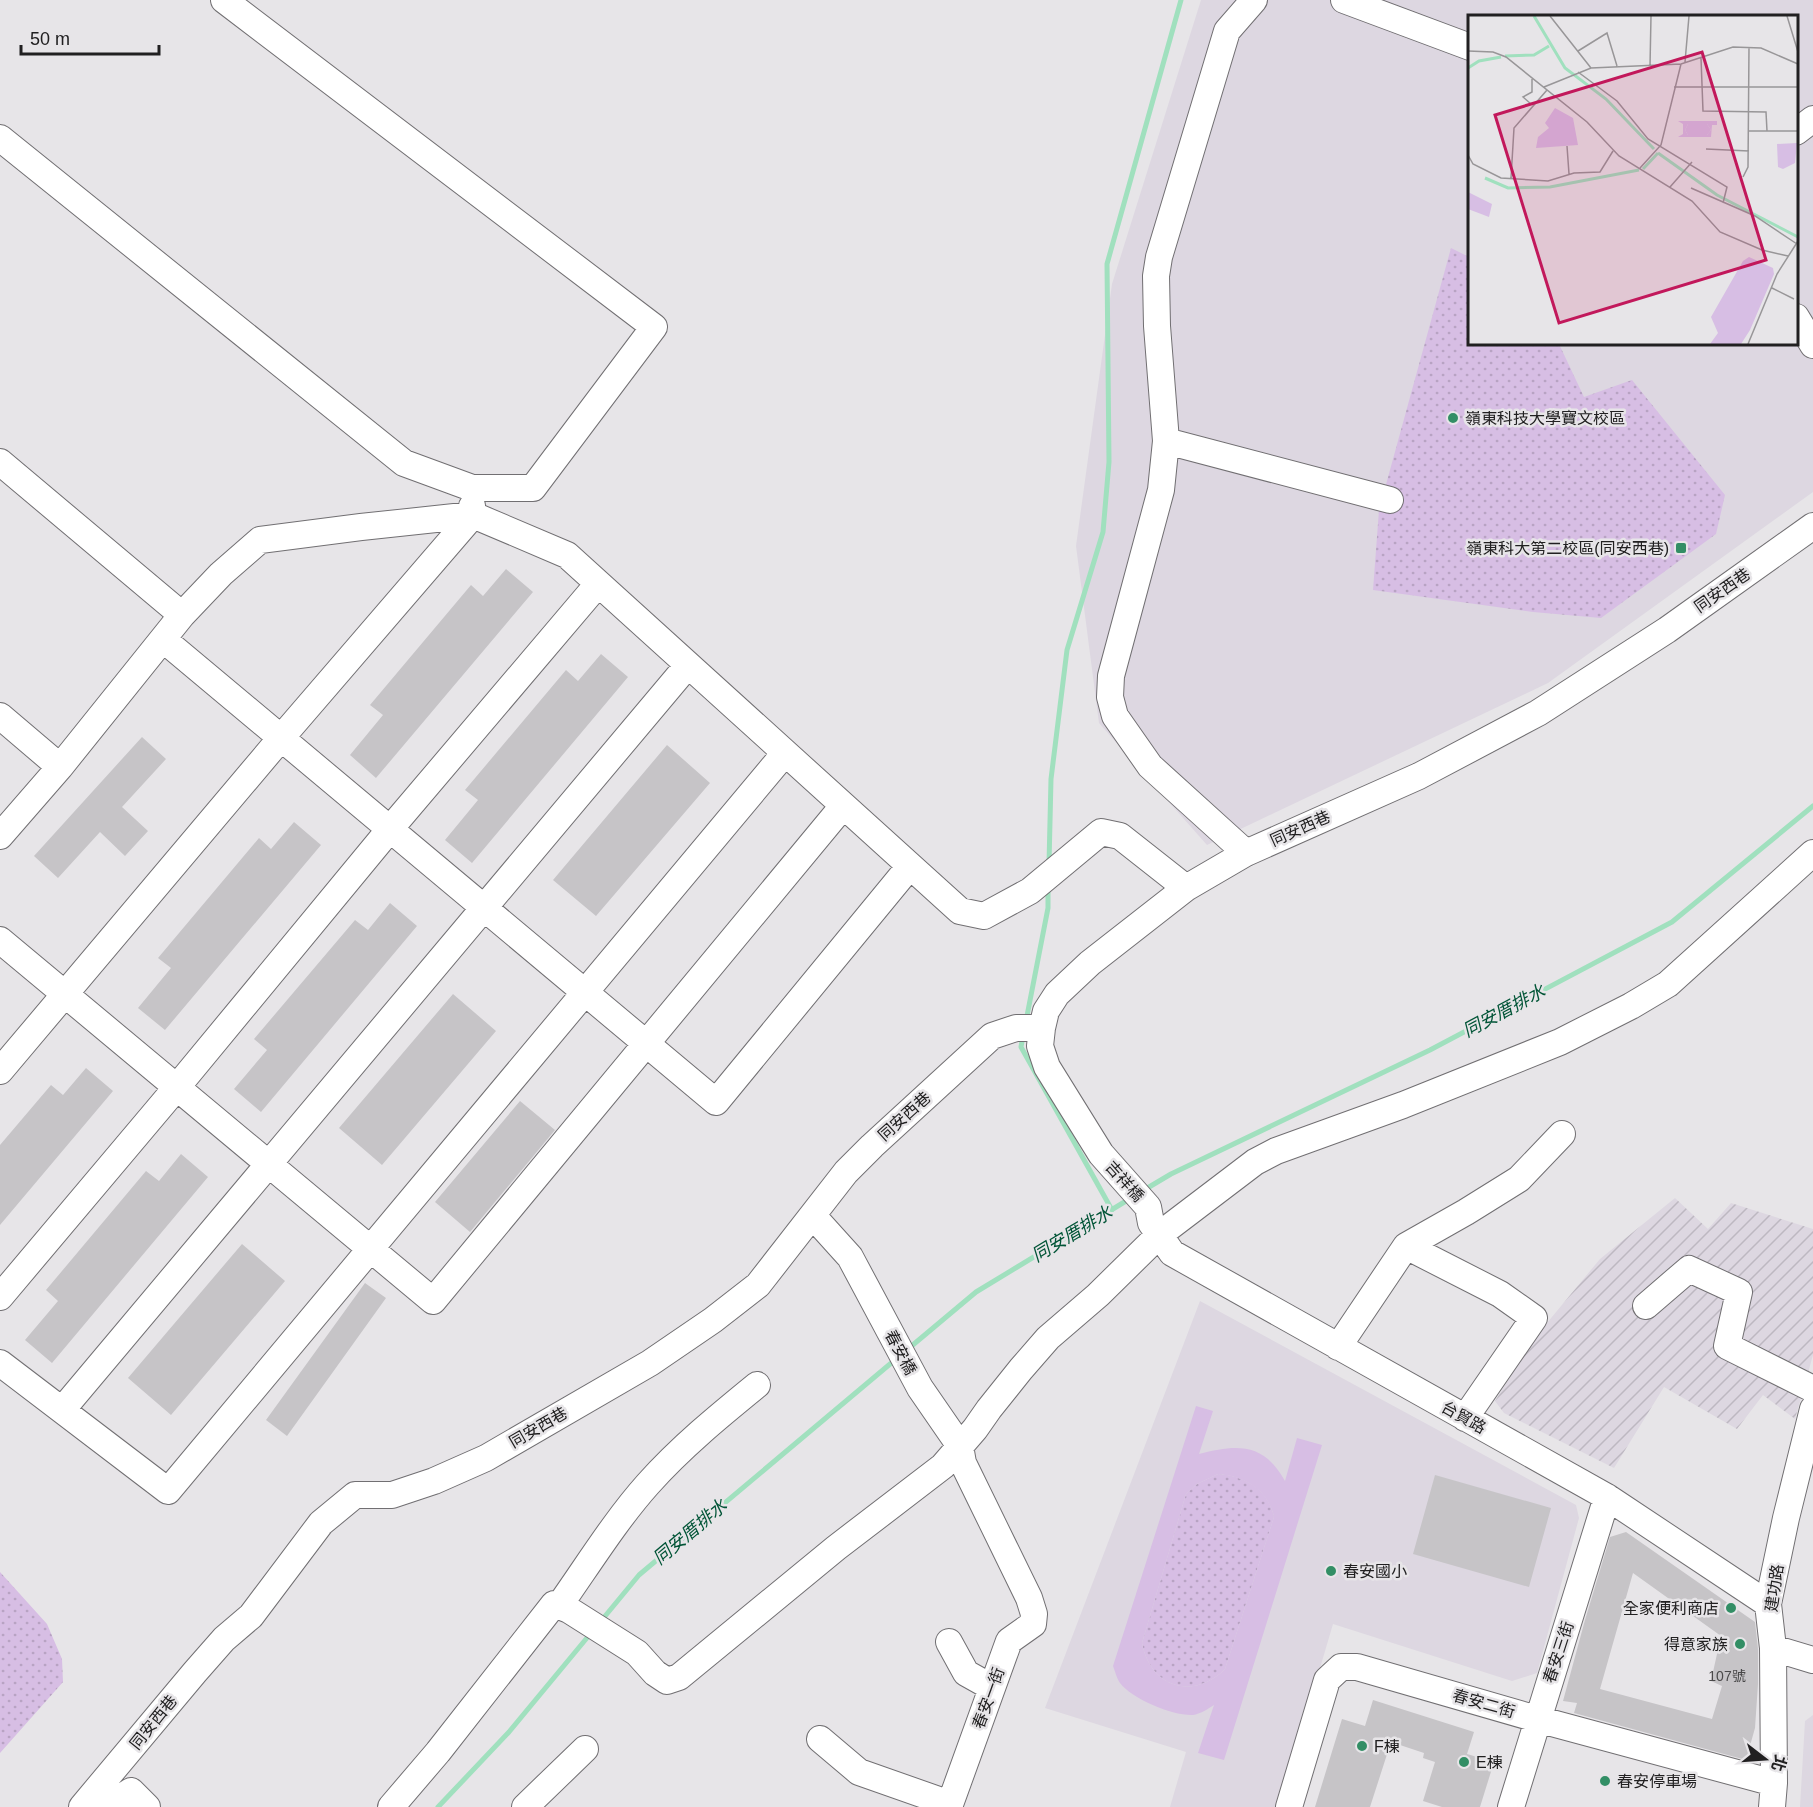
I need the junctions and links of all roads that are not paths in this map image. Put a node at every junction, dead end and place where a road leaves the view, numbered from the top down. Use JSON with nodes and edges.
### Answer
{"nodes":[{"id":1,"x":224,"y":0,"type":"edge"},
{"id":2,"x":1254,"y":0,"type":"edge"},
{"id":3,"x":1344,"y":0,"type":"edge"},
{"id":4,"x":1468,"y":46,"type":"edge"},
{"id":5,"x":1813,"y":119,"type":"edge"},
{"id":6,"x":1798,"y":131,"type":"edge"},
{"id":7,"x":0,"y":138,"type":"edge"},
{"id":8,"x":1798,"y":319,"type":"edge"},
{"id":9,"x":1813,"y":345,"type":"edge"},
{"id":10,"x":1166,"y":441,"type":"junction"},
{"id":11,"x":0,"y":462,"type":"edge"},
{"id":12,"x":472,"y":488,"type":"junction"},
{"id":13,"x":1390,"y":500,"type":"dead end"},
{"id":14,"x":473,"y":516,"type":"junction"},
{"id":15,"x":1813,"y":526,"type":"edge"},
{"id":16,"x":598,"y":584,"type":"junction"},
{"id":17,"x":183,"y":615,"type":"junction"},
{"id":18,"x":164,"y":640,"type":"junction"},
{"id":19,"x":688,"y":665,"type":"junction"},
{"id":20,"x":0,"y":716,"type":"edge"},
{"id":21,"x":281,"y":738,"type":"junction"},
{"id":22,"x":785,"y":753,"type":"junction"},
{"id":23,"x":60,"y":767,"type":"junction"},
{"id":24,"x":843,"y":806,"type":"junction"},
{"id":25,"x":390,"y":829,"type":"junction"},
{"id":26,"x":0,"y":836,"type":"edge"},
{"id":27,"x":1246,"y":853,"type":"junction"},
{"id":28,"x":1813,"y":854,"type":"edge"},
{"id":29,"x":910,"y":866,"type":"junction"},
{"id":30,"x":1186,"y":888,"type":"junction"},
{"id":31,"x":484,"y":908,"type":"junction"},
{"id":32,"x":0,"y":940,"type":"edge"},
{"id":33,"x":585,"y":992,"type":"junction"},
{"id":34,"x":66,"y":994,"type":"junction"},
{"id":35,"x":1042,"y":1028,"type":"junction"},
{"id":36,"x":646,"y":1043,"type":"junction"},
{"id":37,"x":0,"y":1071,"type":"edge"},
{"id":38,"x":177,"y":1087,"type":"junction"},
{"id":39,"x":1562,"y":1134,"type":"dead end"},
{"id":40,"x":269,"y":1164,"type":"junction"},
{"id":41,"x":813,"y":1216,"type":"junction"},
{"id":42,"x":1159,"y":1235,"type":"junction"},
{"id":43,"x":1406,"y":1246,"type":"junction"},
{"id":44,"x":370,"y":1248,"type":"junction"},
{"id":45,"x":0,"y":1297,"type":"edge"},
{"id":46,"x":1646,"y":1306,"type":"dead end"},
{"id":47,"x":1338,"y":1347,"type":"junction"},
{"id":48,"x":0,"y":1363,"type":"edge"},
{"id":49,"x":757,"y":1385,"type":"dead end"},
{"id":50,"x":1813,"y":1389,"type":"edge"},
{"id":51,"x":1813,"y":1409,"type":"edge"},
{"id":52,"x":62,"y":1410,"type":"junction"},
{"id":53,"x":1465,"y":1418,"type":"junction"},
{"id":54,"x":962,"y":1455,"type":"junction"},
{"id":55,"x":1607,"y":1497,"type":"junction"},
{"id":56,"x":1029,"y":1598,"type":"joint"},
{"id":57,"x":1768,"y":1604,"type":"junction"},
{"id":58,"x":564,"y":1608,"type":"junction"},
{"id":59,"x":949,"y":1642,"type":"dead end"},
{"id":60,"x":1773,"y":1648,"type":"junction"},
{"id":61,"x":1813,"y":1660,"type":"edge"},
{"id":62,"x":991,"y":1687,"type":"junction"},
{"id":63,"x":1537,"y":1719,"type":"junction"},
{"id":64,"x":820,"y":1739,"type":"dead end"},
{"id":65,"x":585,"y":1749,"type":"dead end"},
{"id":66,"x":1773,"y":1795,"type":"edge"},
{"id":67,"x":950,"y":1806,"type":"edge"},
{"id":68,"x":82,"y":1807,"type":"edge"},
{"id":69,"x":106,"y":1807,"type":"edge"},
{"id":70,"x":147,"y":1807,"type":"edge"},
{"id":71,"x":391,"y":1807,"type":"edge"},
{"id":72,"x":525,"y":1807,"type":"edge"},
{"id":73,"x":1289,"y":1807,"type":"edge"},
{"id":74,"x":1511,"y":1807,"type":"edge"}],
"edges":[{"from":1,"to":12,"type":"street"},
{"from":2,"to":10,"type":"street"},
{"from":3,"to":4,"type":"street"},
{"from":5,"to":6,"type":"street"},
{"from":7,"to":12,"type":"street"},
{"from":8,"to":9,"type":"street"},
{"from":10,"to":13,"type":"street"},
{"from":10,"to":27,"type":"street"},
{"from":11,"to":17,"type":"street"},
{"from":12,"to":14,"type":"street"},
{"from":14,"to":16,"type":"street"},
{"from":14,"to":17,"type":"street"},
{"from":14,"to":21,"type":"street"},
{"from":15,"to":27,"type":"street","name":"同安西巷"},
{"from":16,"to":19,"type":"street"},
{"from":16,"to":25,"type":"street"},
{"from":17,"to":18,"type":"street"},
{"from":18,"to":21,"type":"street"},
{"from":18,"to":23,"type":"street"},
{"from":19,"to":22,"type":"street"},
{"from":19,"to":31,"type":"street"},
{"from":20,"to":23,"type":"street"},
{"from":21,"to":25,"type":"street"},
{"from":21,"to":34,"type":"street"},
{"from":22,"to":24,"type":"street"},
{"from":22,"to":33,"type":"street"},
{"from":23,"to":26,"type":"street"},
{"from":24,"to":29,"type":"street"},
{"from":24,"to":36,"type":"street"},
{"from":25,"to":31,"type":"street"},
{"from":25,"to":38,"type":"street"},
{"from":27,"to":30,"type":"street","name":"同安西巷"},
{"from":28,"to":42,"type":"street"},
{"from":29,"to":30,"type":"street"},
{"from":29,"to":36,"type":"street"},
{"from":30,"to":35,"type":"street","name":"同安西巷"},
{"from":31,"to":33,"type":"street"},
{"from":31,"to":40,"type":"street"},
{"from":32,"to":34,"type":"street"},
{"from":33,"to":36,"type":"street"},
{"from":33,"to":44,"type":"street"},
{"from":34,"to":37,"type":"street"},
{"from":34,"to":38,"type":"street"},
{"from":35,"to":41,"type":"street","name":"同安西巷"},
{"from":35,"to":42,"type":"street","name":"吉祥橋"},
{"from":36,"to":44,"type":"street"},
{"from":38,"to":40,"type":"street"},
{"from":38,"to":45,"type":"street"},
{"from":39,"to":43,"type":"street"},
{"from":40,"to":44,"type":"street"},
{"from":40,"to":52,"type":"street"},
{"from":41,"to":54,"type":"street","name":"春安橋"},
{"from":41,"to":68,"type":"street","name":"同安西巷"},
{"from":42,"to":47,"type":"street","name":"台貿路"},
{"from":42,"to":54,"type":"street"},
{"from":43,"to":47,"type":"street"},
{"from":43,"to":53,"type":"street"},
{"from":44,"to":52,"type":"street"},
{"from":46,"to":50,"type":"street"},
{"from":47,"to":53,"type":"street","name":"台貿路"},
{"from":48,"to":52,"type":"street"},
{"from":49,"to":58,"type":"street"},
{"from":51,"to":57,"type":"street","name":"建功路"},
{"from":53,"to":55,"type":"street","name":"台貿路"},
{"from":54,"to":56,"type":"street","name":"春安橋"},
{"from":54,"to":58,"type":"street"},
{"from":55,"to":57,"type":"street","name":"台貿路"},
{"from":55,"to":63,"type":"street","name":"春安三街"},
{"from":56,"to":62,"type":"street","name":"春安一街"},
{"from":57,"to":60,"type":"street","name":"建功路"},
{"from":58,"to":71,"type":"street"},
{"from":59,"to":62,"type":"street"},
{"from":60,"to":61,"type":"street"},
{"from":60,"to":66,"type":"street","name":"建功路"},
{"from":62,"to":67,"type":"street","name":"春安一街"},
{"from":63,"to":66,"type":"street","name":"春安二街"},
{"from":63,"to":73,"type":"street","name":"春安二街"},
{"from":63,"to":74,"type":"street","name":"春安三街"},
{"from":64,"to":67,"type":"street"},
{"from":65,"to":72,"type":"street"},
{"from":69,"to":70,"type":"street"}]}
